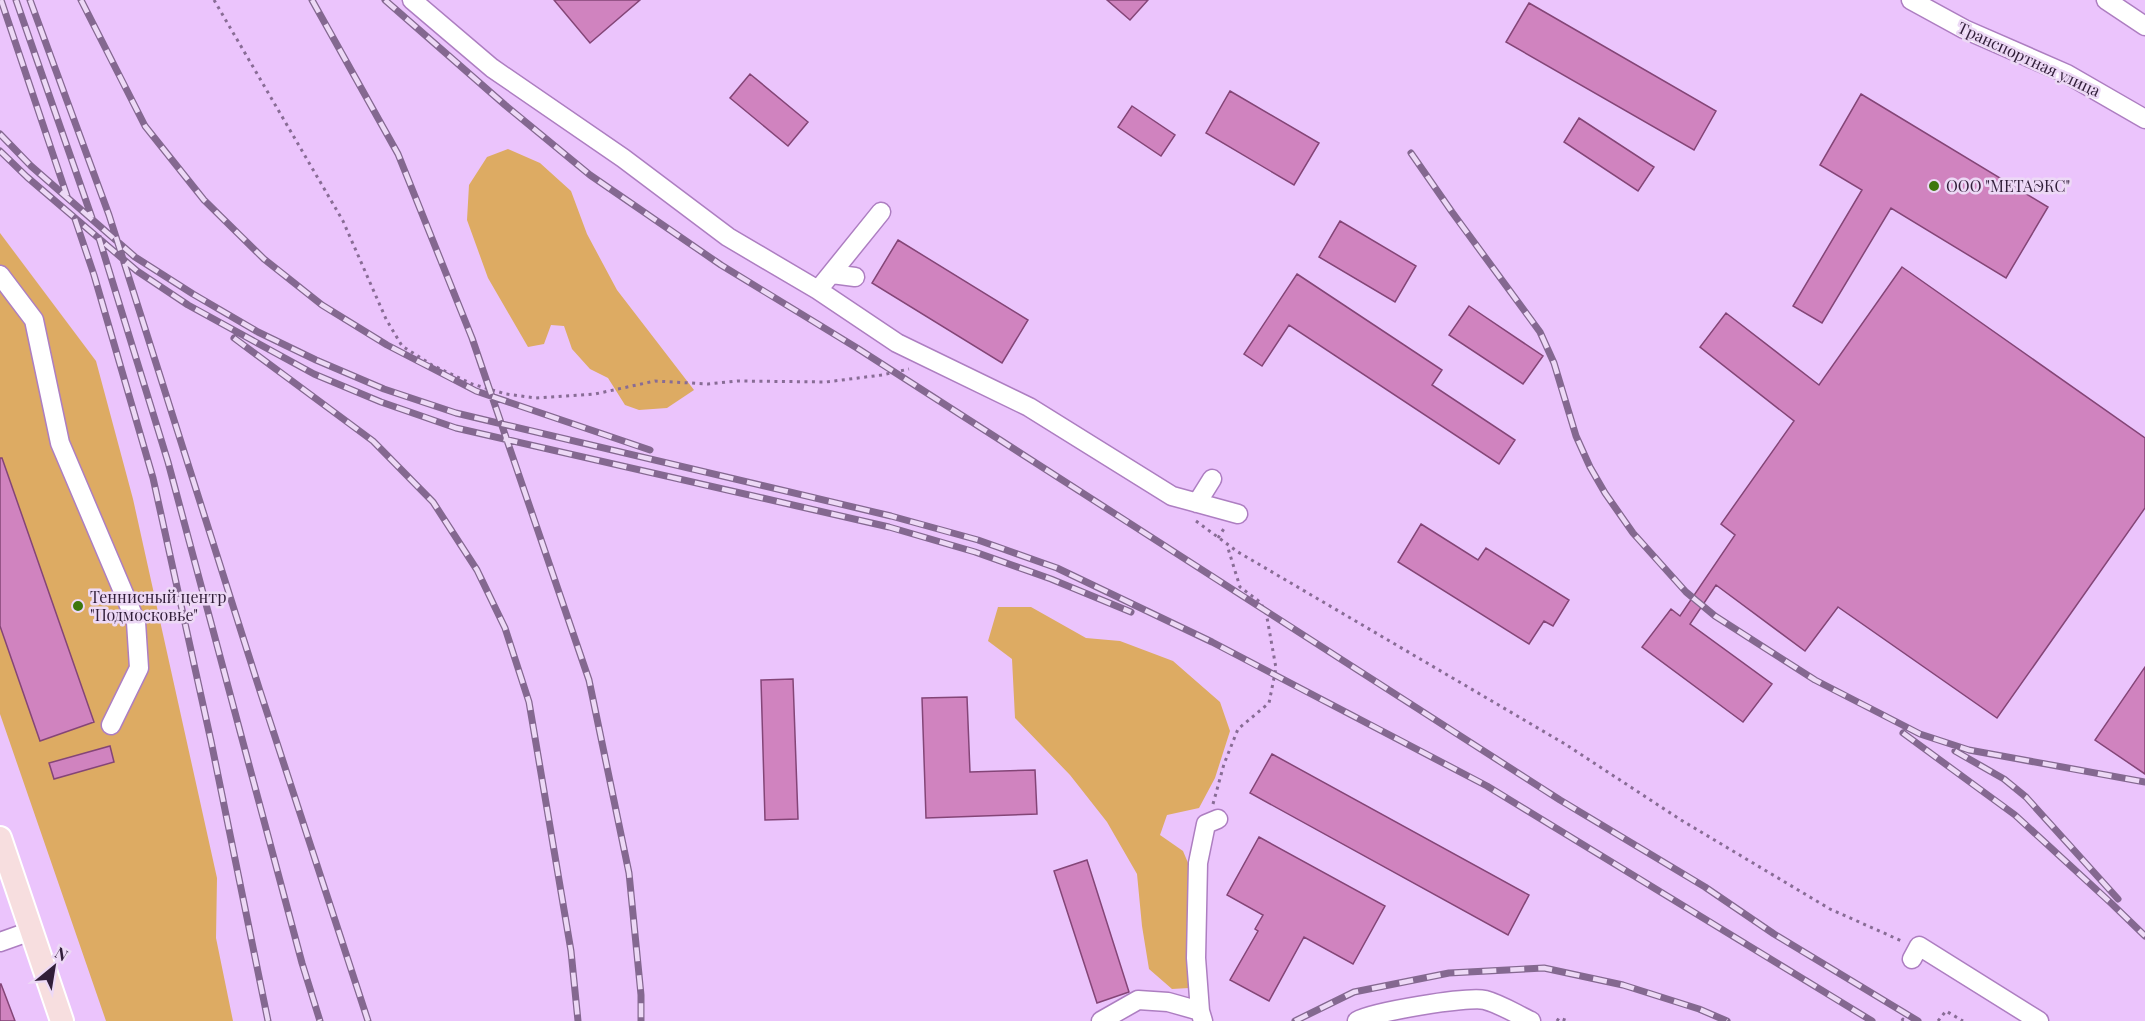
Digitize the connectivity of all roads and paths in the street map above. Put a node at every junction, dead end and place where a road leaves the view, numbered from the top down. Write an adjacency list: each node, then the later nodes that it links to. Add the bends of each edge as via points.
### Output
1 (214, 0): 12 (path, via 343,221 402,346 432,365 472,384 536,398 595,394 655,381 708,384 849,379 913,368)
2 (412, 0): 11 (street, via 492,68 623,158 728,237)
3 (1911, 0): 6 (street, Транспортная улица, via 1964,30 2067,74)
4 (2106, 0): 5 (street)
5 (2145, 26)
6 (2145, 119)
7 (881, 212): 8 (street)
8 (832, 274): 10 (street); 11 (street)
9 (0, 275): 17 (street, via 34,320 60,443 136,622 139,668)
10 (855, 277)
11 (818, 290): 12 (street, via 897,343)
12 (924, 356): 14 (street, via 1029,407)
13 (1212, 479): 14 (street)
14 (1196, 511): 15 (street); 16 (path)
15 (1238, 514)
16 (1226, 543): 18 (path, via 1240,587 1266,612 1276,668 1269,703 1238,729 1224,764); 22 (path, via 1564,744 1830,909)
17 (111, 725)
18 (1212, 821): 24 (street, via 1198,863 1196,958)
19 (1, 842): 20 (main road)
20 (31, 931): 21 (street); 25 (main road)
21 (0, 942)
22 (1916, 952): 33 (street)
23 (1400, 1015): 27 (street, via 1363,1017); 28 (street, via 1484,999)
24 (1202, 1016): 26 (street, via 1168,1002 1138,1000)
25 (62, 1021)
26 (1101, 1021)
27 (1357, 1021)
28 (1531, 1021)
29 (1557, 1021): 30 (path)
30 (1568, 1021)
31 (1938, 1021): 32 (path, via 1946,1011)
32 (1963, 1021)
33 (2039, 1021)

